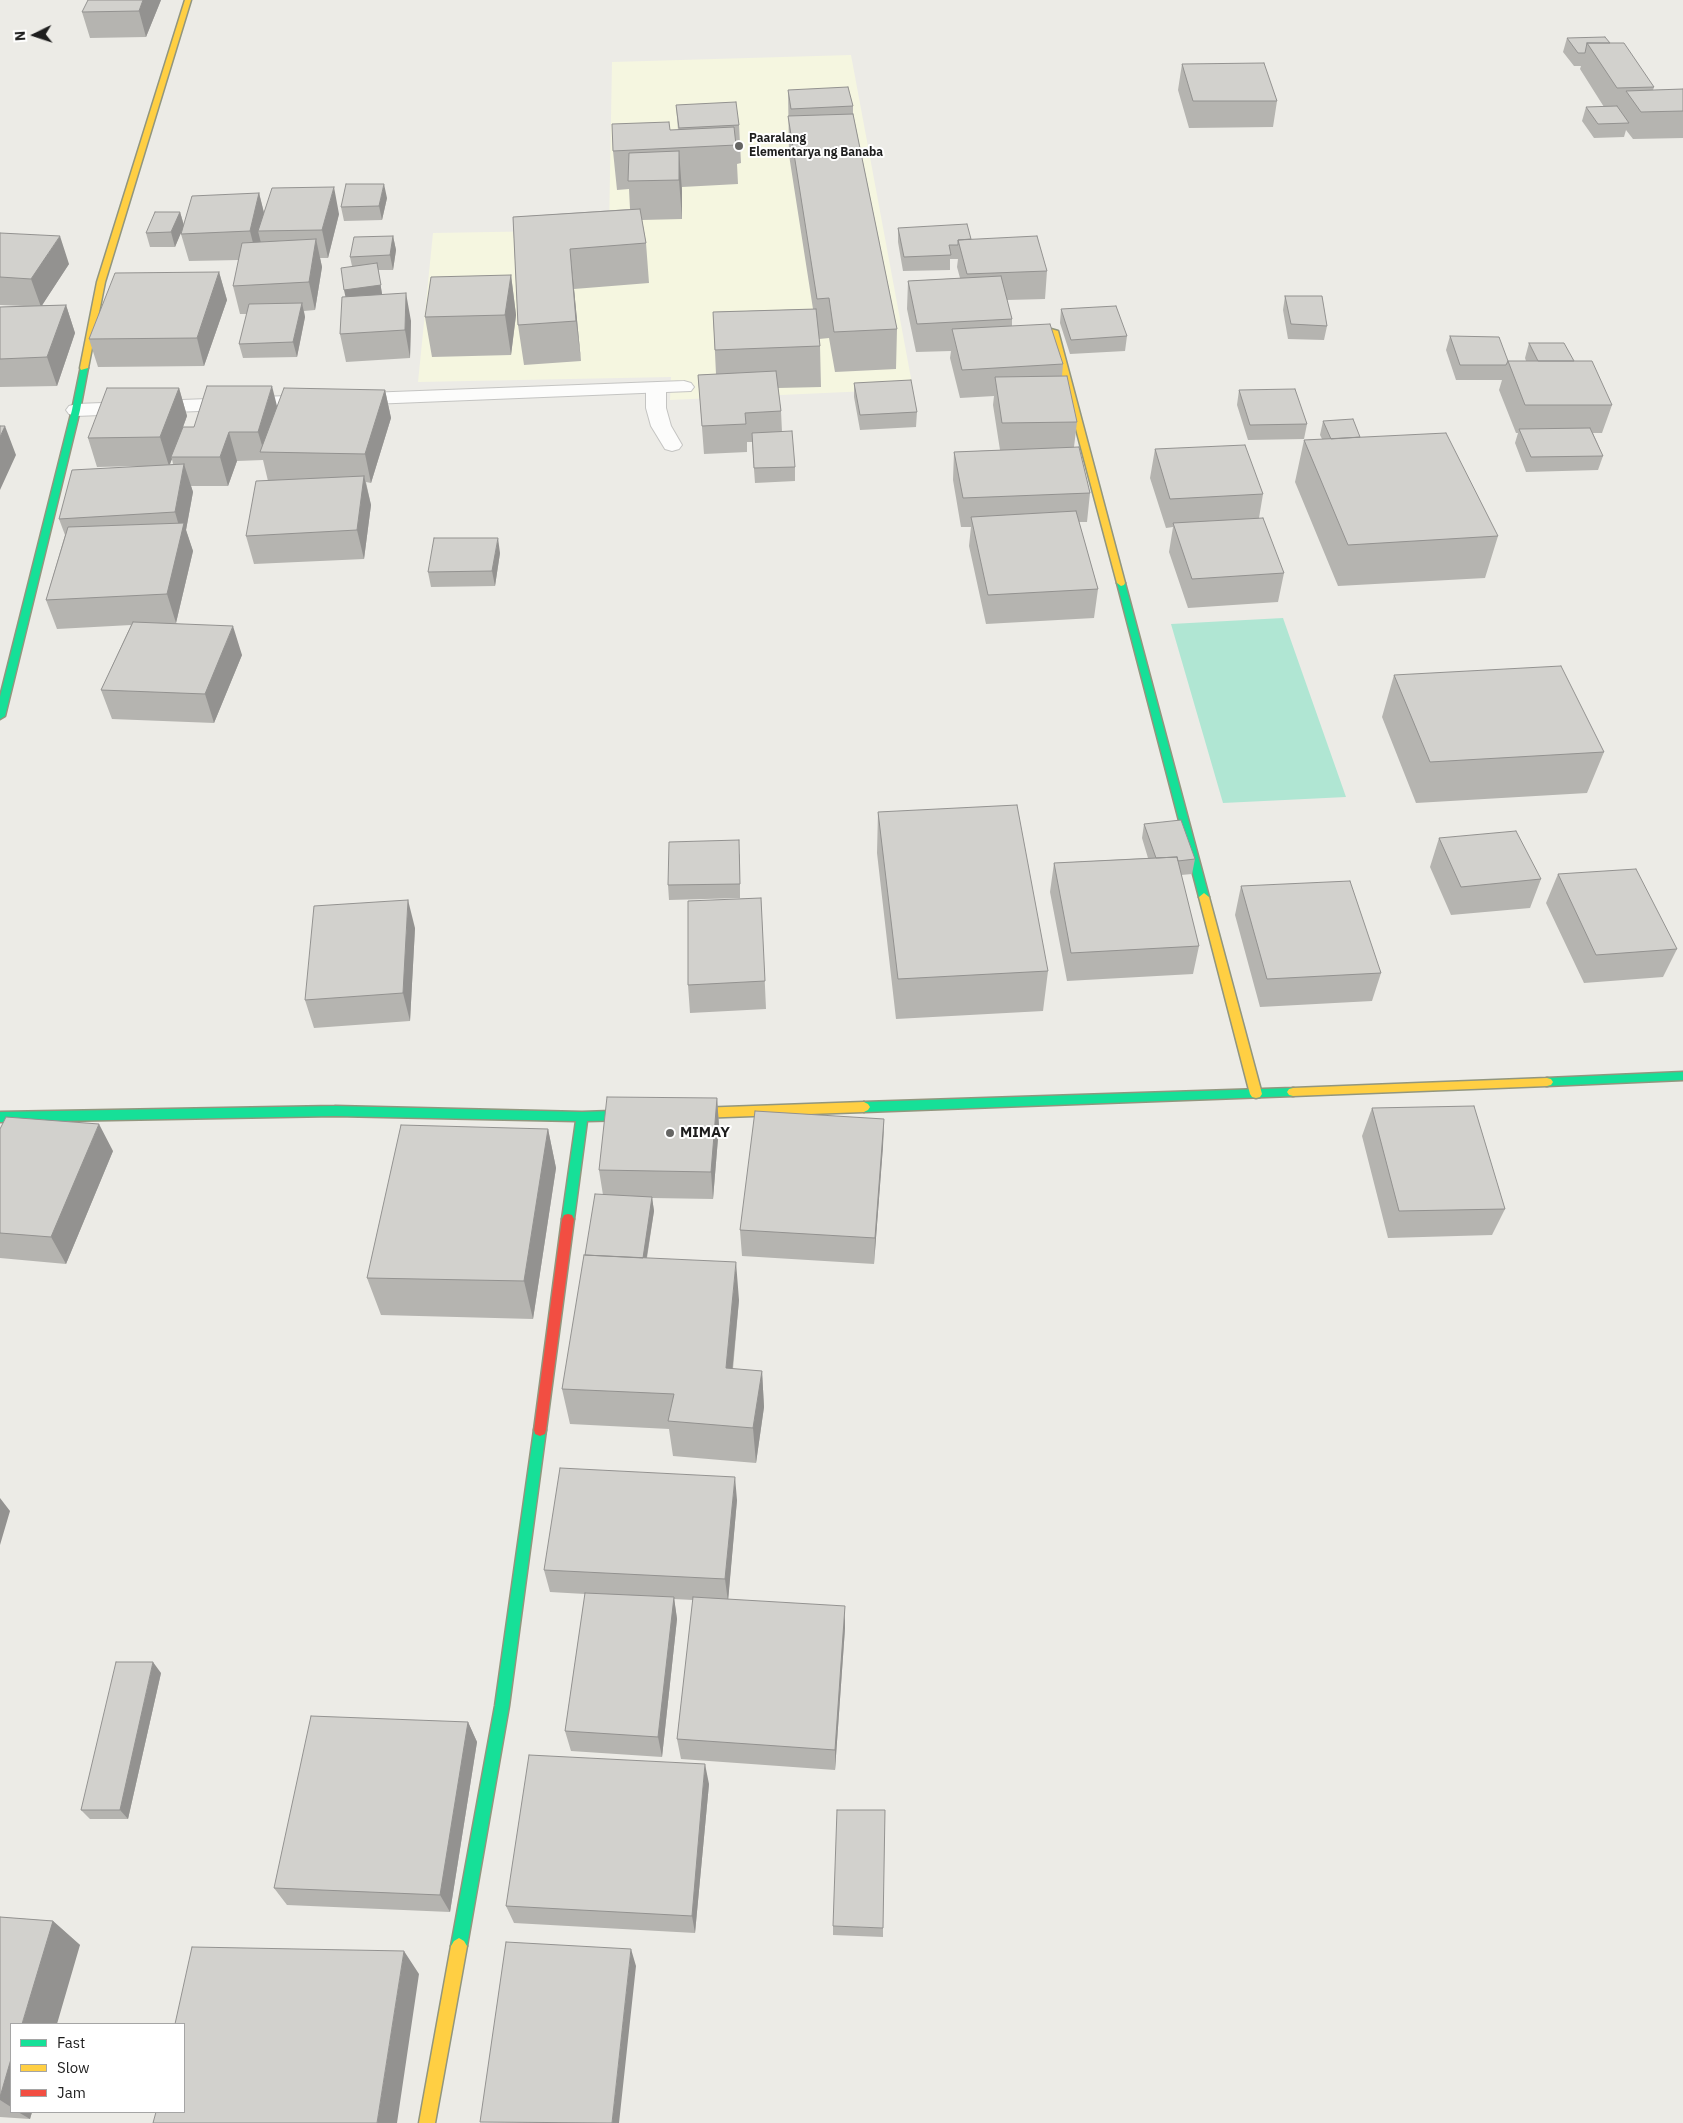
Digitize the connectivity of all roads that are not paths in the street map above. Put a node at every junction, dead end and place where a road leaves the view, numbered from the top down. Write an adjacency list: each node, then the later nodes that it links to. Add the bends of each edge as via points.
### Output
1 (188, 0): 5 (street, via 101,282)
2 (1054, 331): 9 (street)
3 (684, 387): 4 (street)
4 (656, 390): 5 (street); 6 (street, via 661,426)
5 (76, 410): 7 (street)
6 (672, 445)
7 (0, 716)
8 (1683, 1076): 9 (street)
9 (1256, 1094): 11 (street)
10 (0, 1117): 11 (street, via 335,1111)
11 (582, 1117): 12 (street, via 502,1706)
12 (427, 2123)

